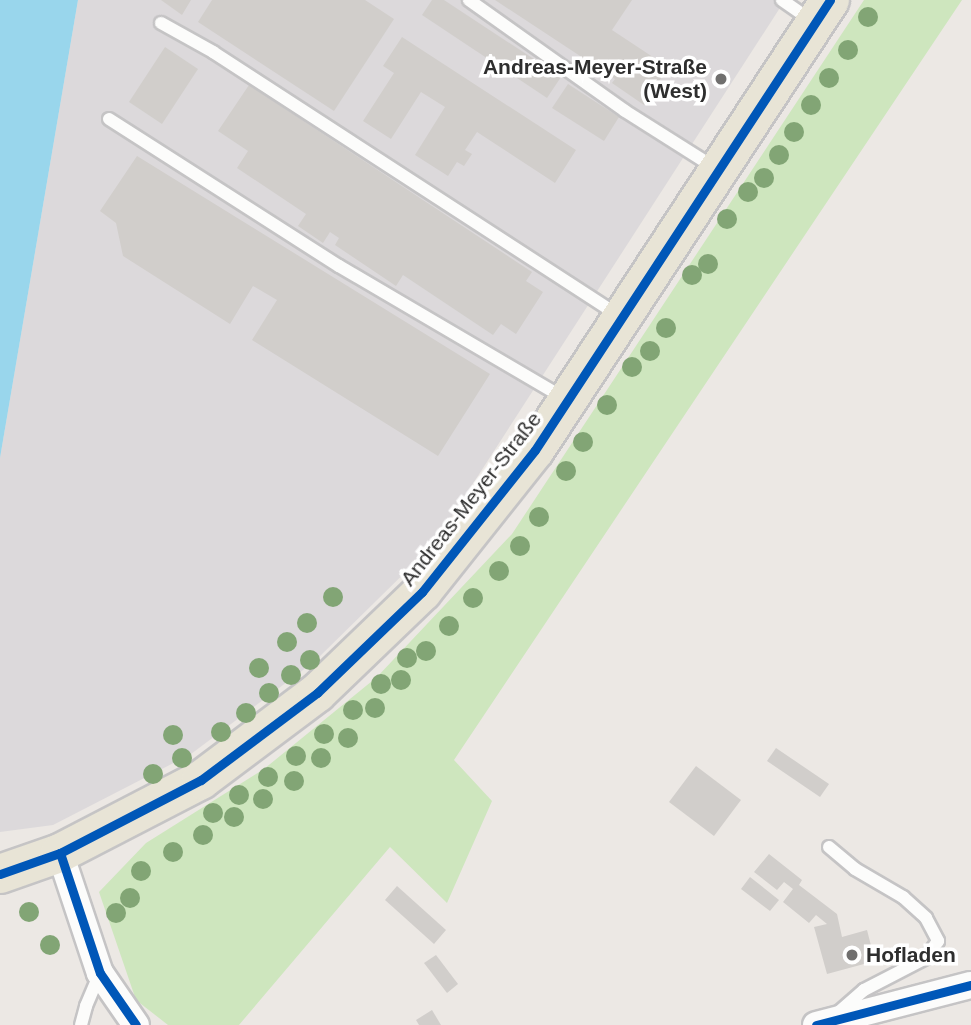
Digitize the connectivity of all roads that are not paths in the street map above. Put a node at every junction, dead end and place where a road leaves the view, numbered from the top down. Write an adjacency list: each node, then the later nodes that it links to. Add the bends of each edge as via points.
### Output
1 (469, 0): 6 (lane, via 625,111)
2 (782, 0): 3 (lane)
3 (822, 12): 6 (main road, Andreas-Meyer-Straße)
4 (161, 23): 7 (lane, via 213,52)
5 (109, 119): 8 (lane, via 340,266)
6 (718, 170): 7 (main road, Andreas-Meyer-Straße)
7 (622, 318): 8 (main road, Andreas-Meyer-Straße)
8 (569, 401): 10 (main road, Andreas-Meyer-Straße, via 422,592 317,693 201,780)
9 (829, 847): 14 (lane, via 855,869 903,897 926,918 938,941 926,958 864,990)
10 (60, 853): 11 (main road, Andreas-Meyer-Straße); 12 (street)
11 (2, 873)
12 (100, 973): 15 (lane); 16 (street)
13 (971, 985): 14 (street)
14 (822, 1024)
15 (81, 1025)
16 (136, 1025)

